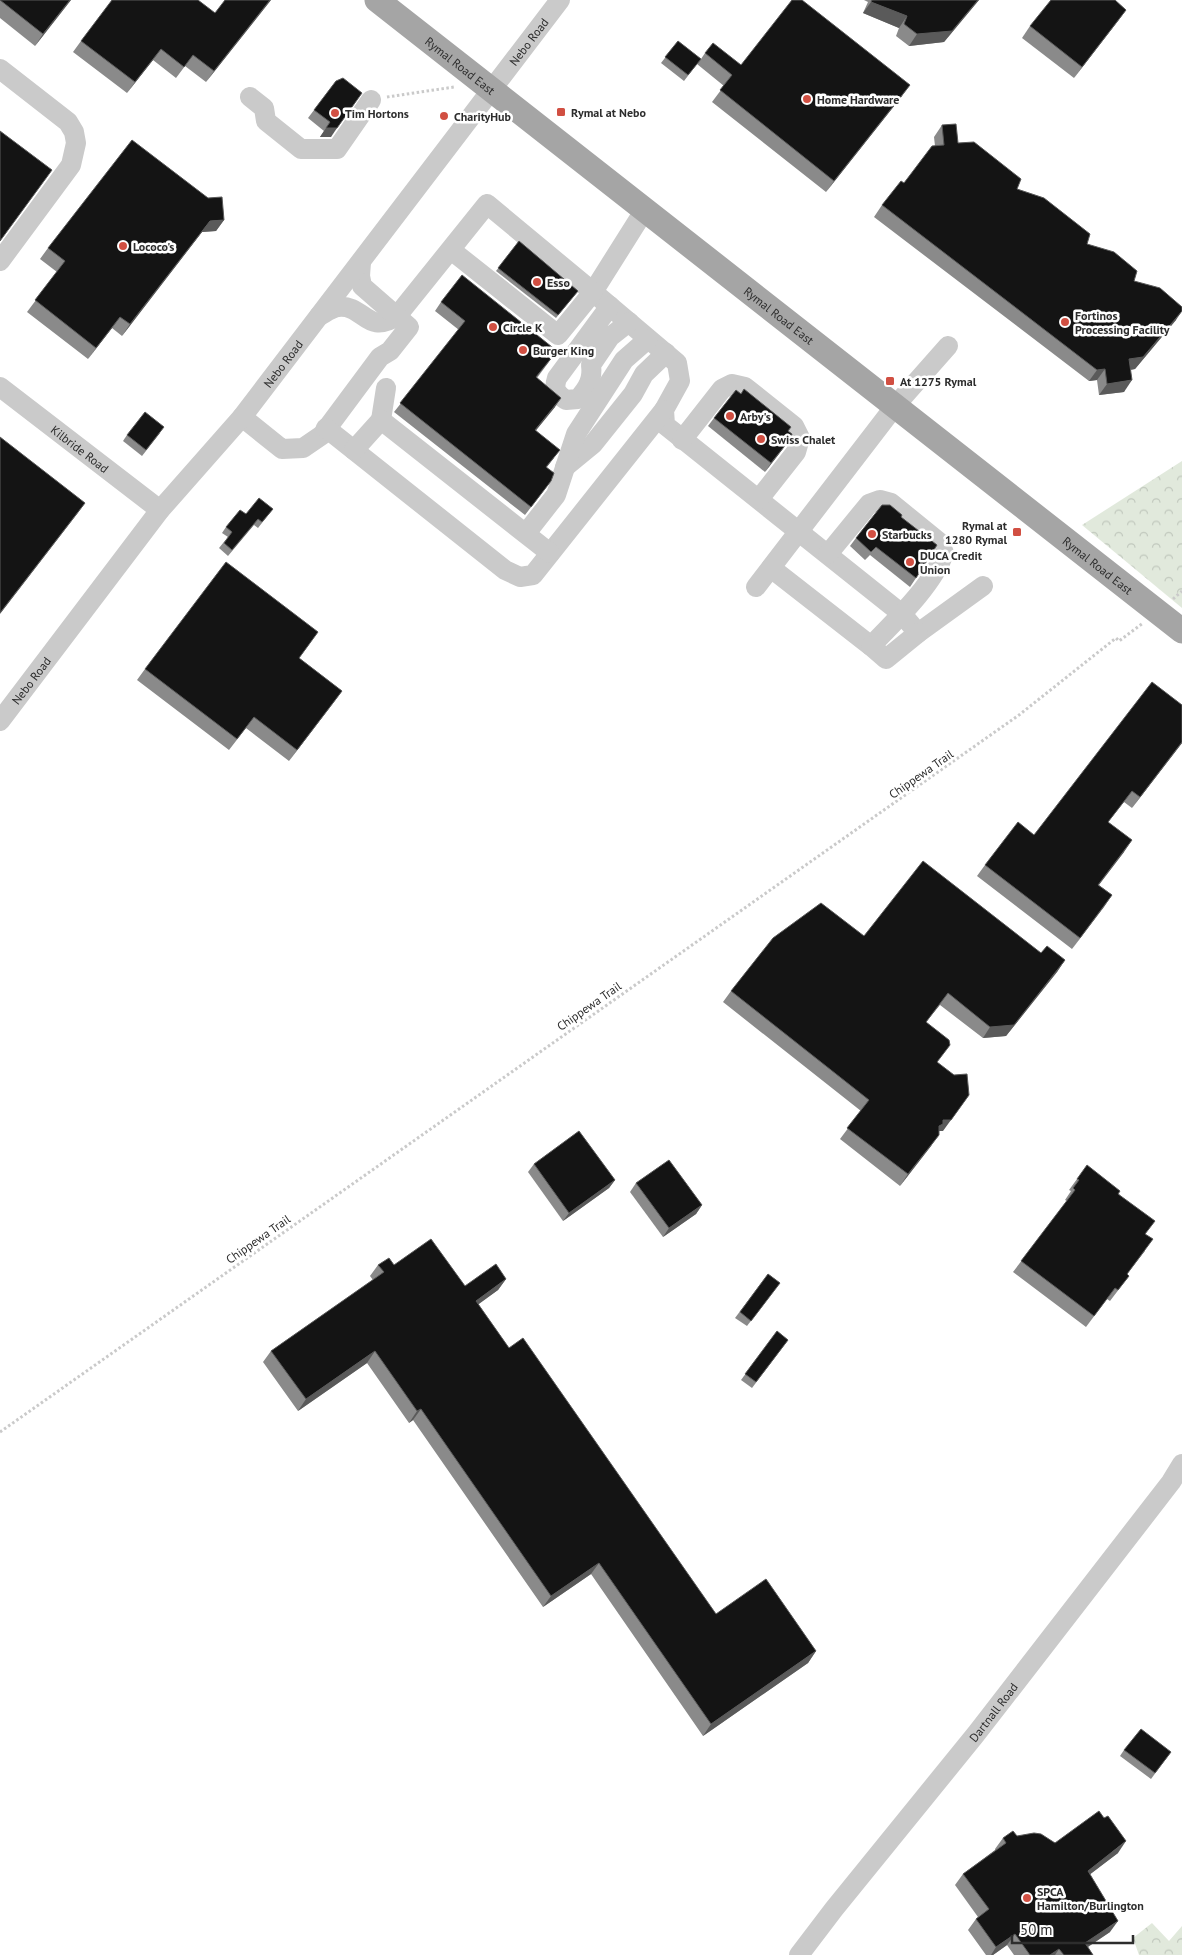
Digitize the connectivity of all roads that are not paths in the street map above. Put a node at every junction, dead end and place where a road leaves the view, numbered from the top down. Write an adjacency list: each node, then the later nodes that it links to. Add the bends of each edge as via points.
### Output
1 (377, 0): 4 (main road, Rymal Road East)
2 (560, 0): 4 (street, Nebo Road)
3 (0, 69): 9 (street, via 68,122 76,143 71,165)
4 (492, 90): 7 (main road, Rymal Road East); 10 (street, Nebo Road)
5 (371, 100): 6 (street, via 337,149 311,150 301,149 266,121)
6 (257, 102)
7 (644, 211): 11 (street); 23 (main road, Rymal Road East)
8 (452, 250): 11 (street, via 487,204 542,254); 14 (street); 16 (street, via 511,294)
9 (0, 261)
10 (361, 262): 13 (street, Nebo Road); 14 (street, via 362,286)
11 (593, 292): 12 (street); 16 (street)
12 (610, 306): 15 (street); 19 (street)
13 (319, 316): 14 (street, via 338,307 358,312 375,323 387,323); 25 (street, Nebo Road)
14 (397, 316): 27 (street, via 409,327 380,357)
15 (625, 326): 17 (street); 19 (street, via 610,337 591,365 588,389 578,399 566,400 557,394 554,386)
16 (558, 335): 19 (street)
17 (648, 339): 20 (street); 30 (street, via 624,360 576,434)
18 (948, 346): 23 (street)
19 (577, 350)
20 (666, 354): 24 (street, via 677,363 680,381); 30 (street, via 644,374 633,394 593,444)
21 (0, 387): 32 (street, Kilbride Road)
22 (386, 388): 26 (street)
23 (895, 406): 33 (street); 41 (main road, Rymal Road East)
24 (664, 410): 28 (street, via 665,425); 35 (street)
25 (242, 417): 27 (street, via 282,449 303,448 322,435); 32 (street, Nebo Road)
26 (381, 420): 29 (street); 34 (street)
27 (326, 428): 29 (street)
28 (682, 440): 31 (street); 31 (street, via 722,389 732,384 744,387 794,426 800,438 796,452)
29 (354, 450): 35 (street, via 505,570 520,577 533,575)
30 (565, 468): 34 (street, via 556,495)
31 (759, 499): 33 (street)
32 (160, 510): 44 (street, Nebo Road)
33 (799, 530): 36 (street); 37 (street)
34 (527, 532): 35 (street)
35 (550, 552)
36 (828, 554): 40 (street); 40 (street, via 869,504 880,500 891,503 939,542 944,553 940,565)
37 (771, 568): 39 (street); 43 (street)
38 (983, 586): 42 (street)
39 (756, 587)
40 (902, 614): 42 (street); 43 (street)
41 (1182, 631)
42 (918, 633): 43 (street, via 886,658)
43 (871, 646)
44 (1, 719)
45 (1182, 1464): 46 (street, Dartnall Road, via 976,1734)
46 (799, 1955)

